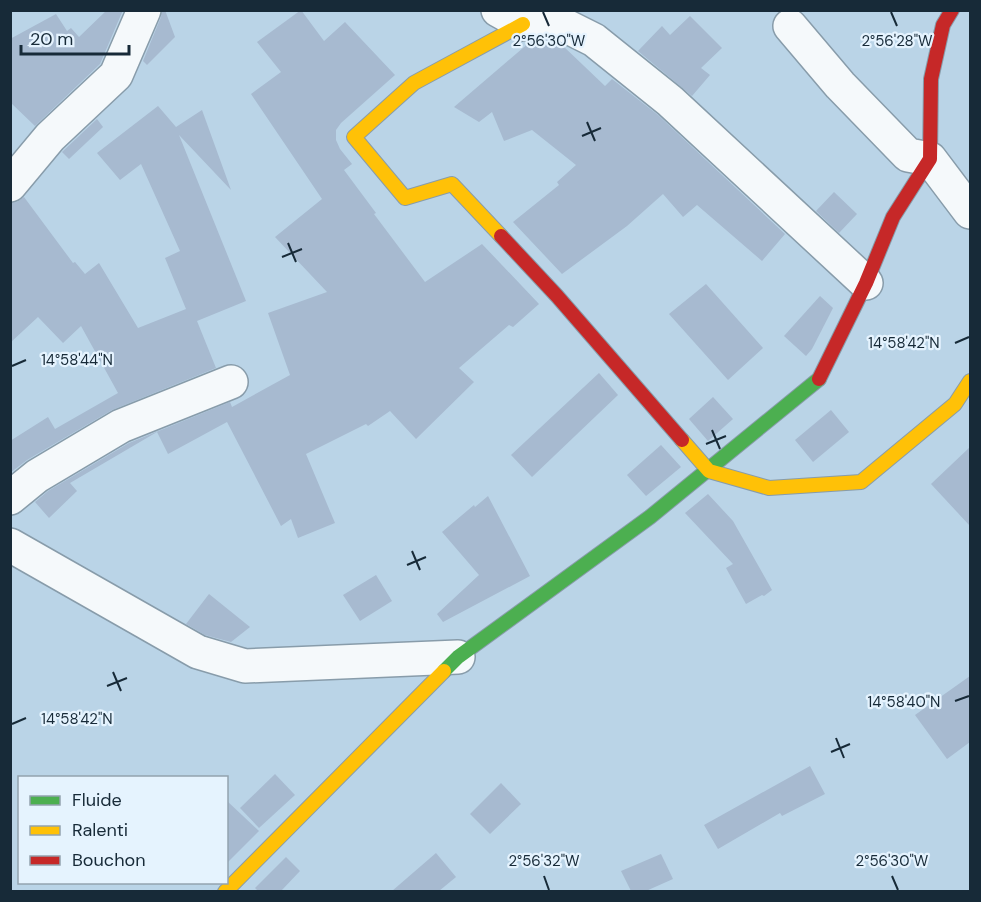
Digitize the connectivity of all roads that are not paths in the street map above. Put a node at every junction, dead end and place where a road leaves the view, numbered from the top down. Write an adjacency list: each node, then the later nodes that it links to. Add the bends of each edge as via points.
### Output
1 (144, 10): 6 (street, via 116,75 50,137)
2 (942, 15): 5 (street, via 931,79)
3 (511, 17): 8 (street, via 552,19 594,40 670,101); 11 (street, via 486,43 414,83 354,137 405,198 452,184 580,322)
4 (790, 26): 5 (street, via 908,155)
5 (930, 159): 7 (street); 8 (street, via 893,218)
6 (10, 185)
7 (970, 212)
8 (866, 283): 11 (street, via 818,380)
9 (970, 381): 11 (street, via 955,404 861,482 769,488)
10 (231, 382): 12 (street, via 121,426 37,476)
11 (709, 471): 14 (street)
12 (10, 498)
13 (10, 545): 14 (street, via 198,652 245,666)
14 (458, 657): 15 (street)
15 (225, 891)

